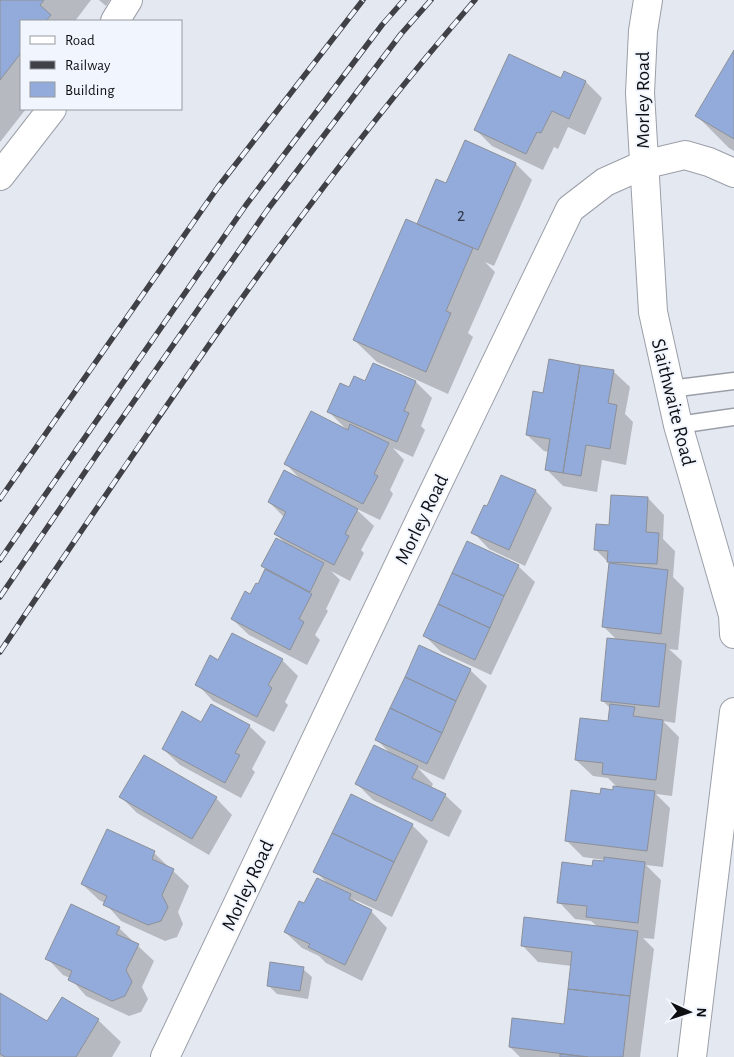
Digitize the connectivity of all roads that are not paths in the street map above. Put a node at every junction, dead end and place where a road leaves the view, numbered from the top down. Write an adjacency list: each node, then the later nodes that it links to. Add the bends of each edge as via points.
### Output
1 (128, 0): 3 (street)
2 (648, 0): 5 (street, Morley Road, via 640,93)
3 (116, 20)
4 (51, 110): 7 (street)
5 (643, 165): 6 (street, via 685,155); 9 (street, Slaithwaite Road, via 653,312); 14 (street, Morley Road, via 605,182 570,209)
6 (734, 173)
7 (0, 176)
8 (734, 381): 9 (lane)
9 (670, 389): 11 (street, Slaithwaite Road)
10 (734, 417): 11 (lane)
11 (678, 426): 12 (street, Slaithwaite Road, via 733,615)
12 (734, 634)
13 (734, 712): 15 (street)
14 (165, 1057)
15 (692, 1057)

